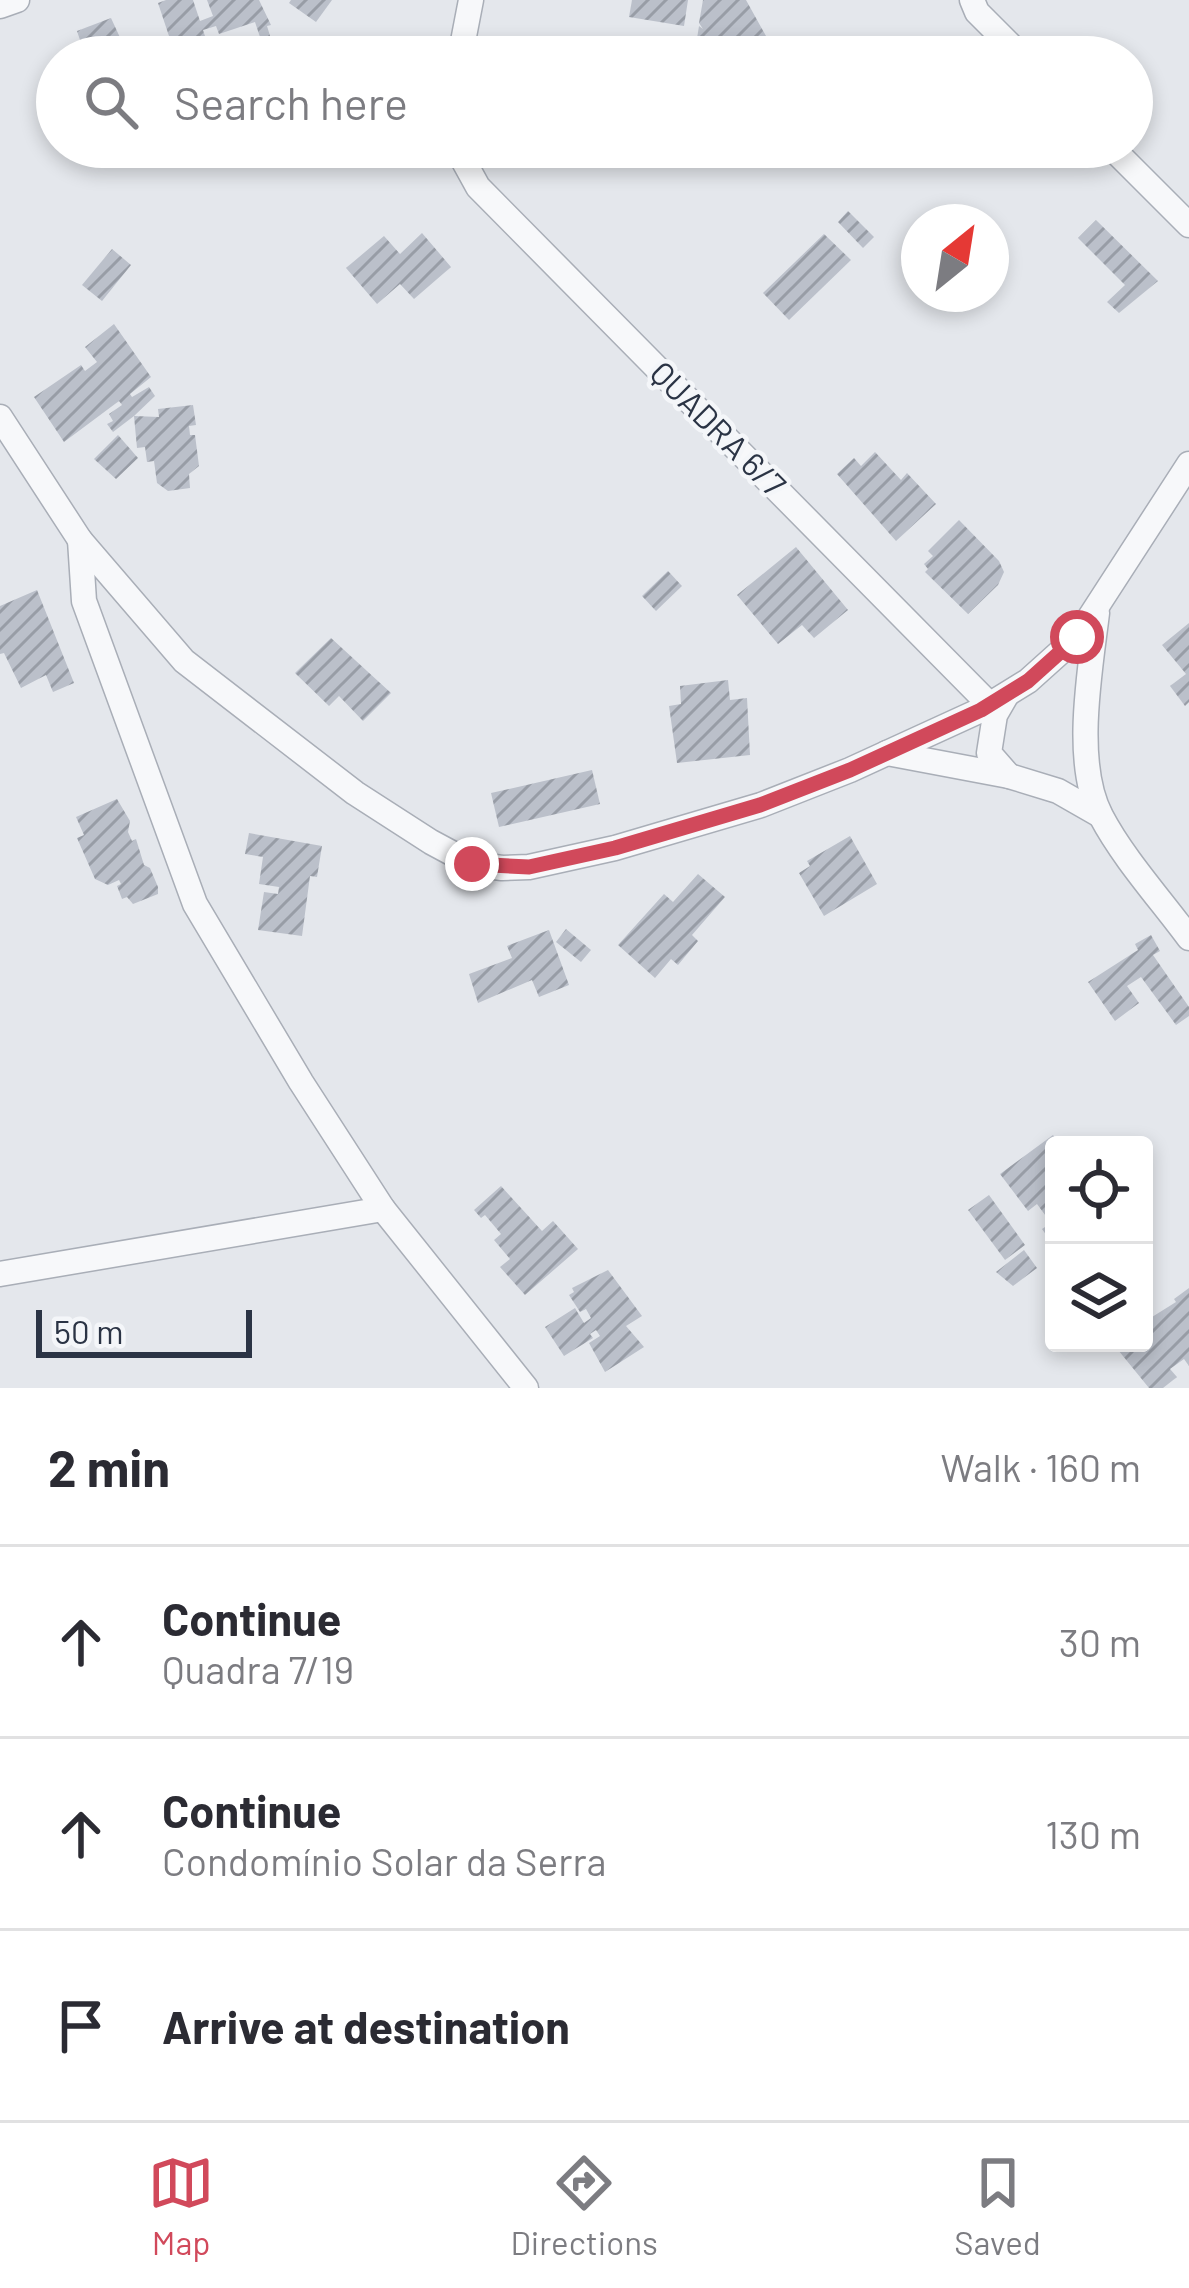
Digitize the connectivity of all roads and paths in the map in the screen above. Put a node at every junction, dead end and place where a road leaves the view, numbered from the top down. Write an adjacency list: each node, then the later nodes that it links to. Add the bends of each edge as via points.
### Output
1 (17, 0): 4 (street)
2 (471, 0): 5 (street)
3 (972, 0): 6 (street)
4 (0, 6)
5 (464, 36)
6 (1001, 36)
7 (468, 168): 14 (street, QUADRA 6/7, via 478,187)
8 (1133, 168): 9 (street)
9 (1189, 225)
10 (0, 417): 12 (street)
11 (1189, 464): 13 (street)
12 (80, 540): 16 (street, via 184,661 355,793 472,864 529,867 615,848 760,805); 20 (street, via 83,601 195,904)
13 (1098, 604): 14 (street, via 1077,637); 15 (street)
14 (1008, 693): 15 (street, via 1055,680); 16 (street); 17 (street, via 994,715 989,753)
15 (1087, 696): 18 (street, via 1089,779)
16 (887, 753): 17 (street)
17 (1009, 776): 18 (street, via 1058,790)
18 (1100, 815): 19 (street)
19 (1189, 938)
20 (383, 1209): 21 (street); 22 (street)
21 (0, 1274)
22 (526, 1388)

